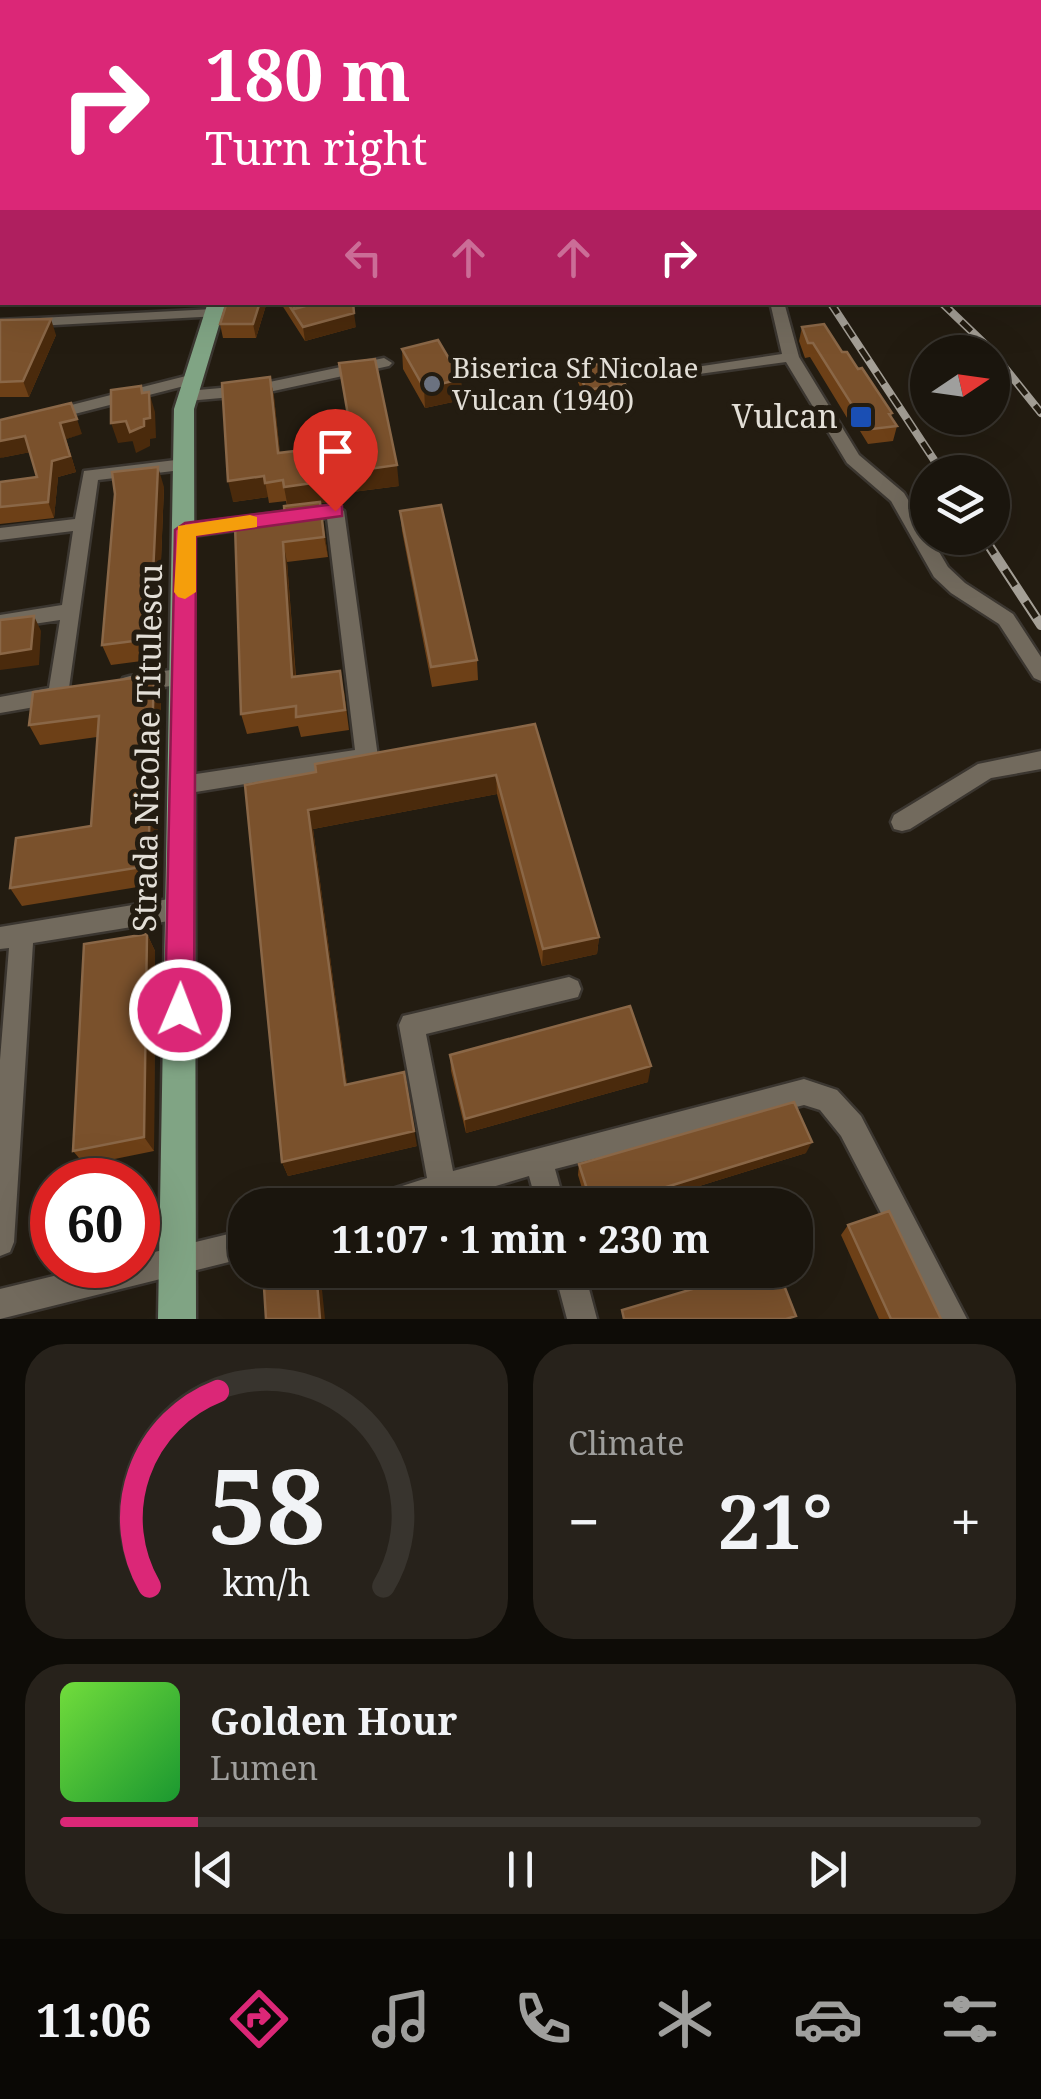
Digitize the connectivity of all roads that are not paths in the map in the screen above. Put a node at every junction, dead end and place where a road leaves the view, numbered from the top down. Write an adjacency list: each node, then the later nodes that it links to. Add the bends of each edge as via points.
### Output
1 (778, 305): 4 (street)
2 (216, 308): 3 (street); 7 (main road, Strada Nicolae Titulescu)
3 (0, 324)
4 (791, 358): 6 (street); 15 (street, via 854,459 898,497 941,572 1006,619)
5 (384, 362): 7 (street, via 255,390)
6 (676, 375)
7 (188, 388): 8 (street); 9 (main road, Strada Nicolae Titulescu)
8 (0, 428)
9 (184, 465): 10 (street, via 90,476); 11 (main road, Strada Nicolae Titulescu)
10 (83, 524): 12 (street); 13 (street)
11 (185, 530): 16 (main road, Strada Nicolae Titulescu); 20 (street, via 335,511 367,757)
12 (0, 534)
13 (71, 611): 14 (street); 18 (street, via 67,693)
14 (0, 622)
15 (1041, 673)
16 (184, 676): 17 (street); 20 (main road, Strada Nicolae Titulescu)
17 (112, 686)
18 (0, 704)
19 (1041, 760): 21 (street, via 986,770)
20 (183, 785): 22 (main road, Strada Nicolae Titulescu)
21 (902, 822)
22 (181, 908): 23 (street); 30 (main road, Strada Nicolae Titulescu)
23 (11, 936): 28 (street)
24 (569, 989): 26 (street, via 412,1025)
25 (538, 1160): 26 (street); 27 (street); 35 (street, via 804,1092 828,1099 852,1126)
26 (444, 1188)
27 (545, 1188)
28 (0, 1242)
29 (228, 1249): 30 (street)
30 (176, 1263): 32 (street); 33 (main road, Strada Nicolae Titulescu)
31 (574, 1288): 34 (street)
32 (0, 1304)
33 (177, 1319)
34 (582, 1319)
35 (952, 1319)

